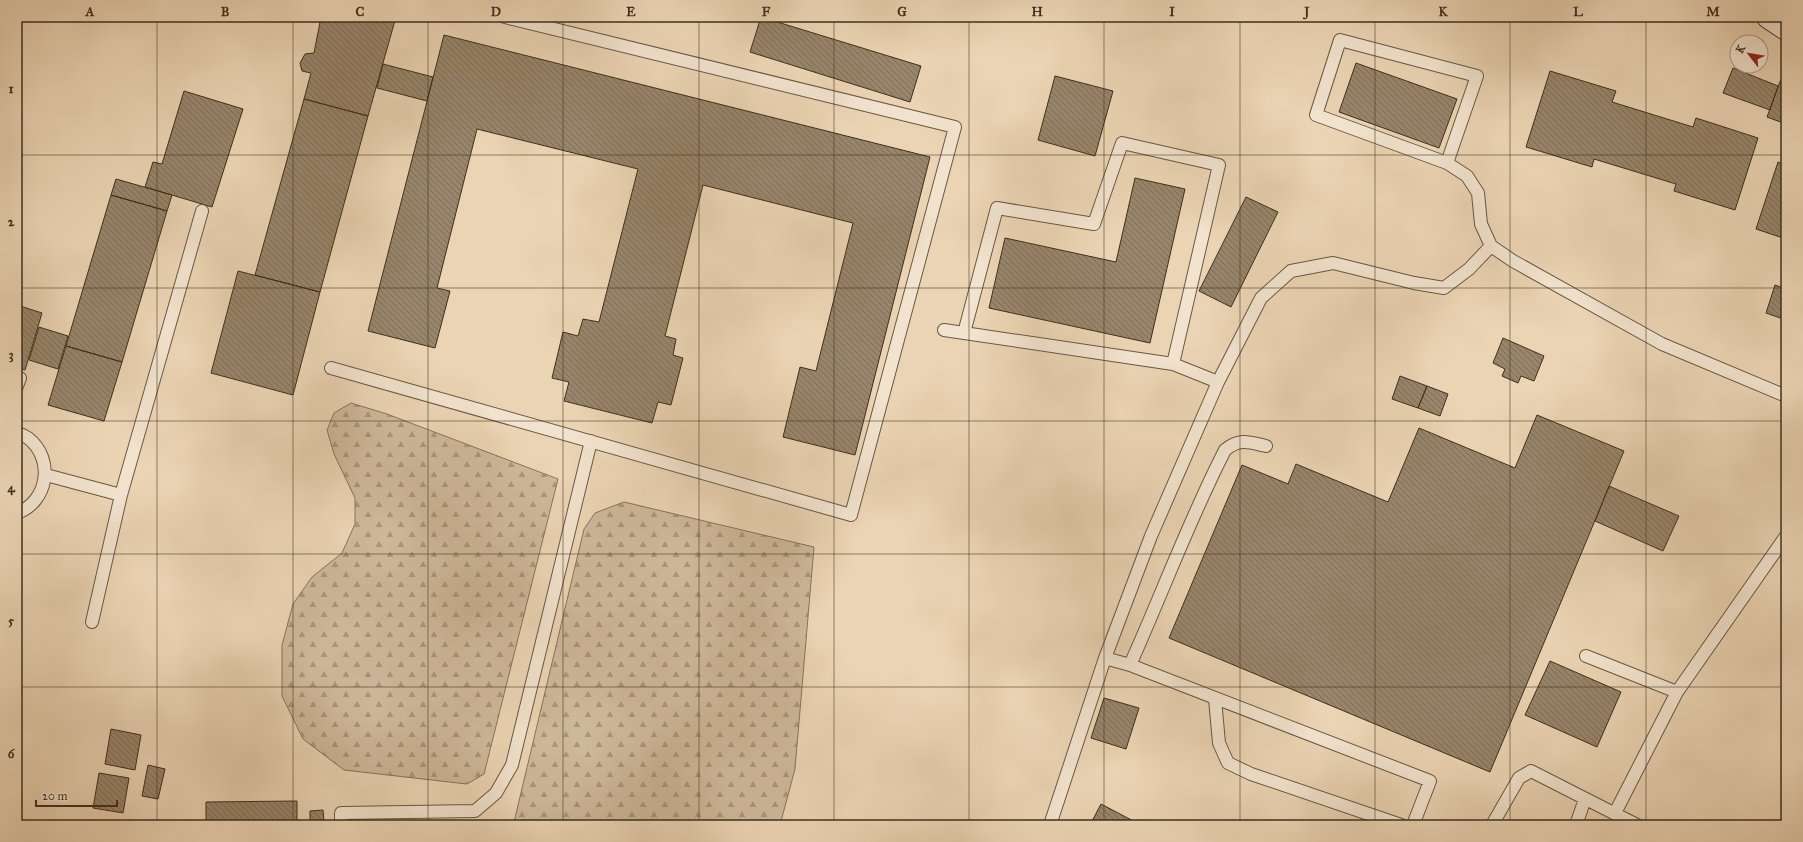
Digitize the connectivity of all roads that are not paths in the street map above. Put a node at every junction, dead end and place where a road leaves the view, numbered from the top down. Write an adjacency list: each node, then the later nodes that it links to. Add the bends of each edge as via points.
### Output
1 (504, 17): 14 (lane, via 955,127 851,515)
2 (1768, 17): 3 (main road)
3 (1786, 29)
4 (1447, 163): 4 (lane, via 1316,115 1340,40 1477,76); 6 (lane, via 1468,176 1478,193 1480,224)
5 (202, 212): 17 (lane)
6 (1491, 246): 11 (lane, via 1444,288 1333,263 1291,271 1261,298); 12 (lane, via 1513,261 1662,344)
7 (944, 330): 8 (lane)
8 (964, 333): 9 (lane); 9 (lane, via 997,208 1094,224 1122,143 1219,165)
9 (1173, 364): 11 (lane)
10 (332, 368): 14 (lane)
11 (1218, 382): 22 (lane, via 1151,536)
12 (1786, 396)
13 (17, 433): 16 (lane, via 28,438 38,448 44,461)
14 (591, 441): 29 (lane, via 512,765 496,793 475,811 341,813)
15 (1266, 446): 23 (lane, via 1246,441 1233,444 1225,450)
16 (46, 475): 17 (lane); 18 (lane, via 35,502)
17 (121, 495): 20 (lane)
18 (17, 513)
19 (1786, 536): 24 (lane)
20 (92, 622)
21 (1586, 656): 24 (lane)
22 (1105, 658): 23 (lane); 30 (lane)
23 (1130, 665): 25 (lane)
24 (1677, 692): 27 (lane)
25 (1214, 699): 28 (lane, via 1218,743 1228,763 1251,774); 32 (lane, via 1430,781)
26 (1585, 798): 27 (lane); 33 (lane, via 1531,771 1519,778); 34 (lane)
27 (1614, 813): 35 (lane)
28 (1383, 822): 31 (lane)
29 (341, 825)
30 (1050, 825)
31 (1401, 825)
32 (1413, 825)
33 (1492, 825)
34 (1576, 825)
35 (1637, 825)

